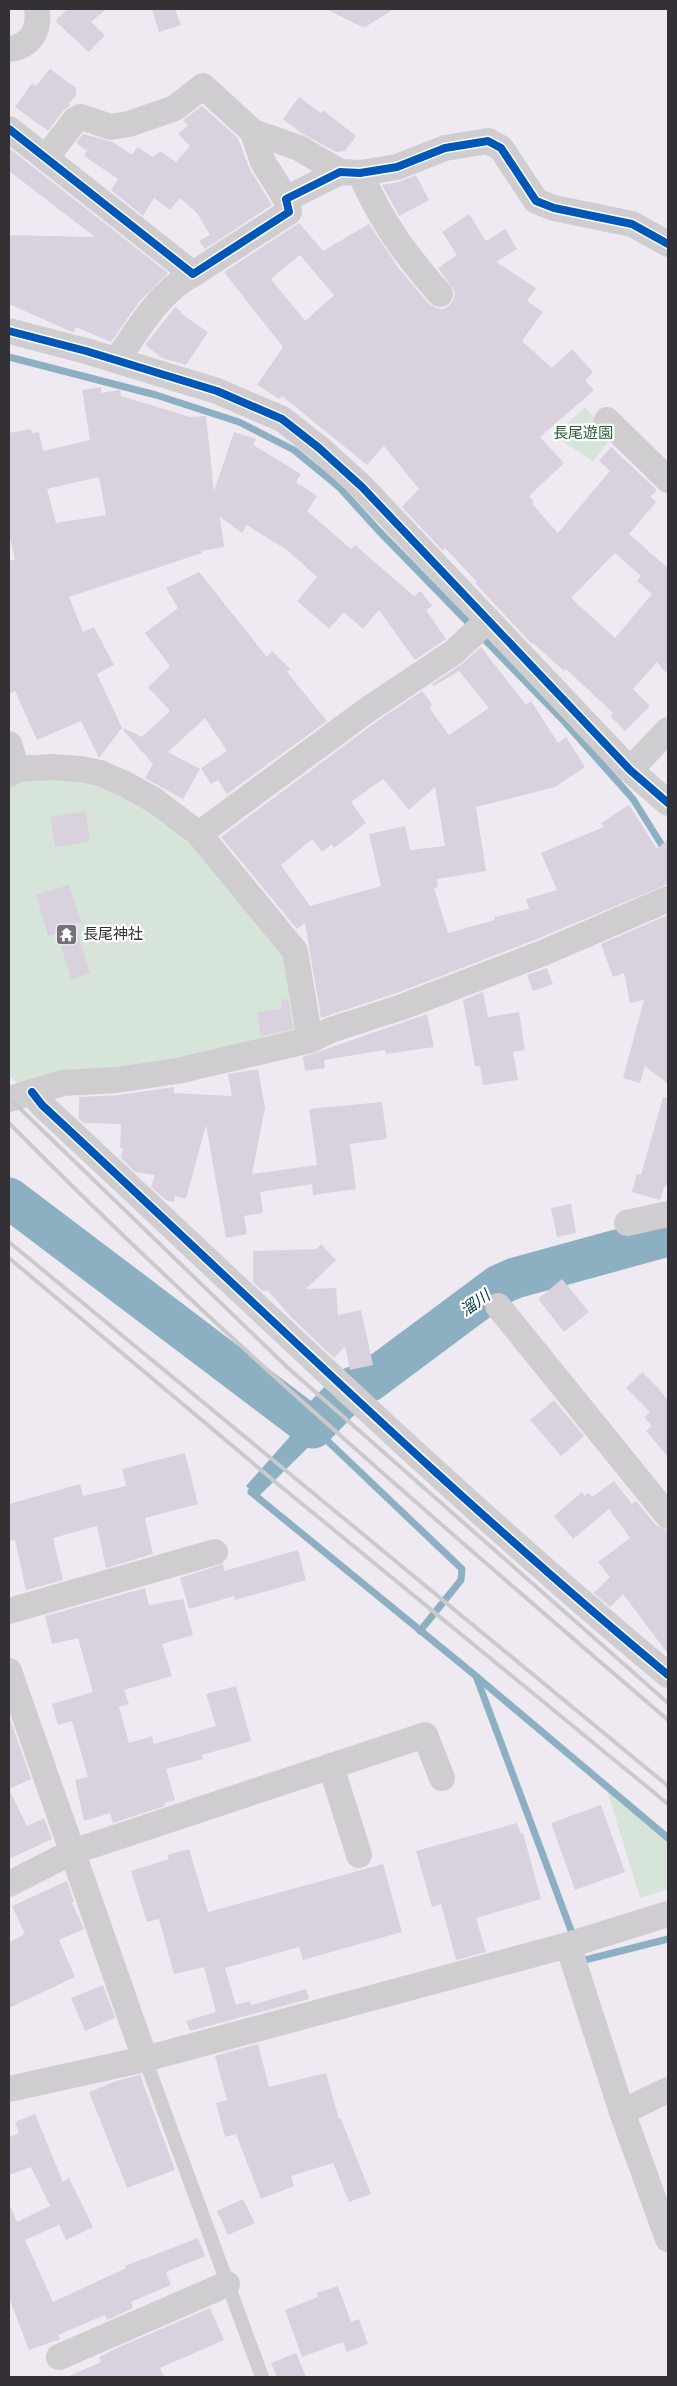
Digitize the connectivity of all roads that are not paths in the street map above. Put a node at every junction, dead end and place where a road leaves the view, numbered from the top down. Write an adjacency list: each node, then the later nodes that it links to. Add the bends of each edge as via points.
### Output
1 (37, 9): 2 (street, via 38,23 32,38)
2 (9, 49)
3 (9, 129): 5 (street)
4 (253, 132): 5 (street, via 203,86 175,108 128,124 111,126 82,117 75,120); 6 (street, via 299,148); 7 (street, via 263,162)
5 (46, 158): 9 (street)
6 (350, 172): 7 (street); 8 (street, via 397,167 445,148 488,141 501,148 536,201 554,208 632,224); 10 (street, via 397,243)
7 (286, 199): 9 (street, via 289,212)
8 (668, 244)
9 (193, 274): 12 (street, via 176,282)
10 (440, 294)
11 (9, 331): 12 (street)
12 (117, 360): 15 (street, via 217,391 282,419 362,487)
13 (607, 420): 14 (street)
14 (668, 480)
15 (487, 621): 18 (street); 21 (street, via 464,642)
16 (668, 730): 18 (street)
17 (9, 744): 19 (street)
18 (630, 770): 20 (street)
19 (13, 771): 21 (street, via 52,767 100,773 154,800)
20 (668, 803)
21 (199, 834): 23 (street, via 295,951)
22 (668, 899): 23 (street, via 543,953)
23 (310, 1040): 24 (street, via 177,1071 117,1080 63,1083)
24 (20, 1096): 32 (street, via 42,1104 360,1404)
25 (668, 1214): 26 (street)
26 (627, 1223)
27 (498, 1306): 28 (street)
28 (668, 1516)
29 (215, 1552): 30 (street)
30 (9, 1611)
31 (9, 1671): 35 (street)
32 (668, 1675)
33 (332, 1766): 34 (street, via 425,1735); 35 (street); 36 (street)
34 (442, 1778)
35 (72, 1852): 37 (street); 40 (street)
36 (358, 1855)
37 (9, 1884)
38 (668, 1914): 39 (street)
39 (568, 1945): 40 (street); 43 (street)
40 (145, 2060): 41 (street); 45 (lane)
41 (9, 2089)
42 (668, 2090): 43 (street)
43 (630, 2109): 44 (street)
44 (668, 2239)
45 (227, 2284): 46 (street); 47 (lane)
46 (59, 2357)
47 (262, 2377)

